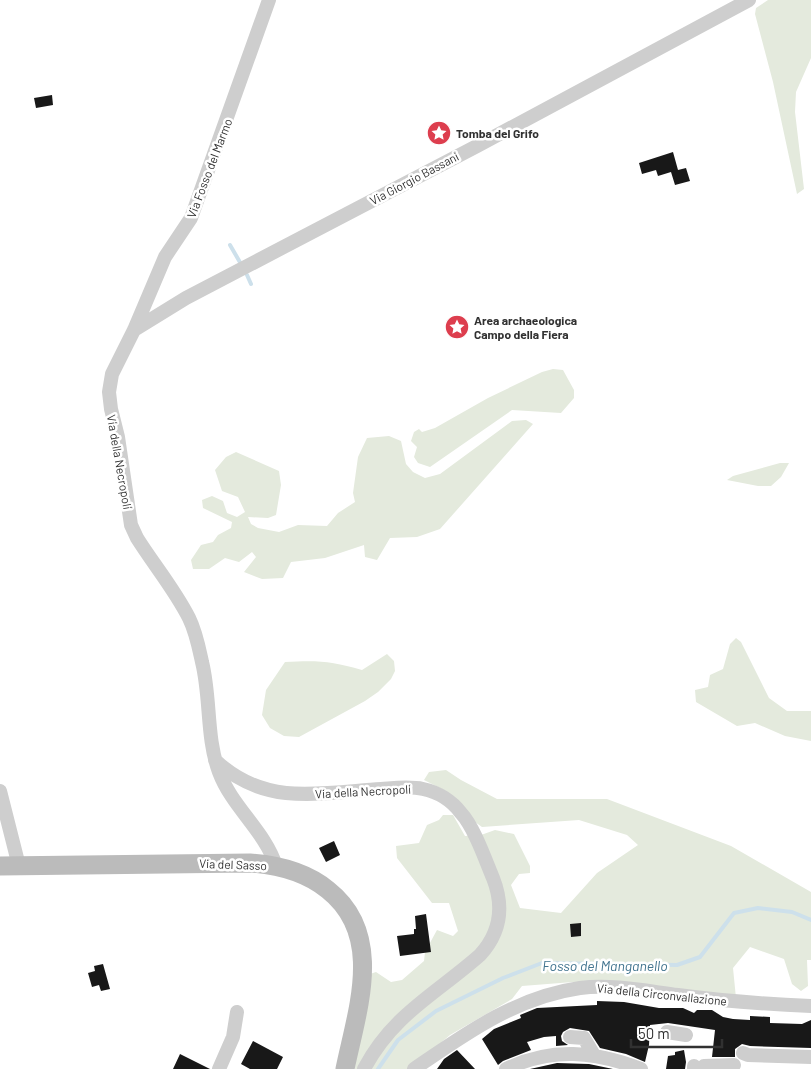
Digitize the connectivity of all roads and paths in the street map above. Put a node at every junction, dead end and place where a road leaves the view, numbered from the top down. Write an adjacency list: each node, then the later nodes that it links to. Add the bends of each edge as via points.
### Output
1 (269, 0): 3 (street, Via Fosso del Marmo, via 191,218 165,257)
2 (749, 0): 3 (street, Via Giorgio Bassani, via 186,298)
3 (134, 330): 4 (street, Via della Necropoli, via 112,374 109,392 131,525 136,538 190,620 203,665)
4 (215, 759): 7 (street, Via della Necropoli, via 228,790 266,844); 20 (street, Via della Necropoli, via 247,782 285,793 405,787 424,789 449,801 470,826 498,894 500,909 496,931 480,955 396,1024)
5 (0, 790): 6 (street)
6 (9, 866): 7 (street, Via del Sasso, via 243,862)
7 (276, 866): 19 (street, Via del Sasso, via 301,874 326,889 350,913 358,930 363,961 361,986)
8 (811, 1006): 21 (street, Via della Circonvallazione, via 581,988 530,1001 492,1018)
9 (237, 1012): 18 (street, via 233,1037)
10 (667, 1032): 11 (street)
11 (686, 1035)
12 (570, 1037): 13 (street, via 584,1038)
13 (594, 1055): 22 (street, via 553,1054); 23 (street)
14 (811, 1057): 16 (street)
15 (736, 1061): 16 (street, via 748,1055); 17 (street)
16 (789, 1063)
17 (698, 1067)
18 (219, 1069)
19 (345, 1069)
20 (364, 1069)
21 (414, 1069)
22 (506, 1069)
23 (641, 1069)

